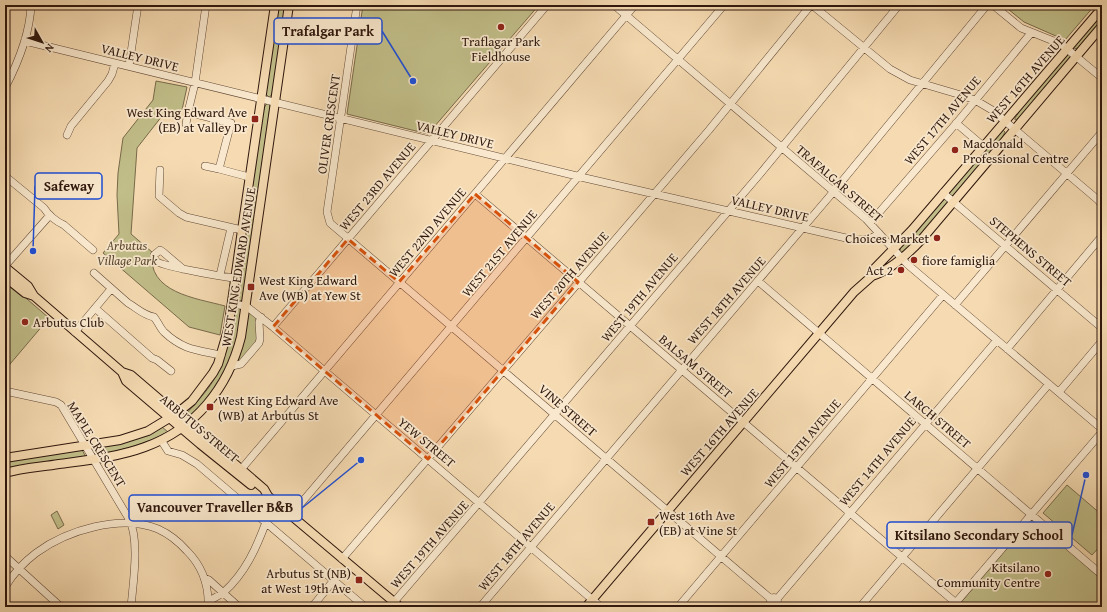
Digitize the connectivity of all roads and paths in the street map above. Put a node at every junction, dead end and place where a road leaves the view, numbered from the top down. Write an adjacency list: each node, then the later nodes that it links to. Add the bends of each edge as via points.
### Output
1 (31, 5): 19 (street)
2 (138, 5): 25 (street)
3 (206, 5): 27 (street)
4 (275, 5): 30 (main road, WEST KING EDWARD AVENUE)
5 (289, 5): 32 (main road, WEST KING EDWARD AVENUE)
6 (357, 5): 35 (street, OLIVER CRESCENT)
7 (547, 5): 42 (street, WEST 23RD AVENUE)
8 (614, 5): 16 (street, TRAFALGAR STREET)
9 (635, 5): 16 (street, WEST 22ND AVENUE)
10 (724, 5): 23 (street, WEST 21ST AVENUE)
11 (812, 5): 20 (street); 33 (street, WEST 20TH AVENUE)
12 (899, 5): 20 (street, WEST 19TH AVENUE)
13 (987, 5): 28 (street, WEST 18TH AVENUE)
14 (993, 5): 18 (street)
15 (1102, 8): 21 (main road, WEST 16TH AVENUE)
16 (626, 16): 23 (street, TRAFALGAR STREET); 45 (street, WEST 22ND AVENUE)
17 (1102, 26): 22 (main road, WEST 16TH AVENUE)
18 (1031, 33): 21 (street, via 1061,44); 31 (street, WEST 17TH AVENUE)
19 (25, 41): 24 (street, VALLEY DRIVE); 29 (street)
20 (864, 48): 28 (street, via 890,69); 44 (street, WEST 19TH AVENUE)
21 (1067, 49): 22 (street); 36 (main road, WEST 16TH AVENUE)
22 (1076, 56): 26 (street); 39 (main road, WEST 16TH AVENUE)
23 (678, 60): 33 (street, TRAFALGAR STREET); 51 (street, WEST 21ST AVENUE)
24 (115, 63): 25 (street, VALLEY DRIVE); 41 (street, via 108,81 71,126)
25 (129, 66): 27 (street, VALLEY DRIVE)
26 (1102, 78)
27 (195, 83): 30 (street, VALLEY DRIVE); 34 (street)
28 (922, 84): 31 (street); 53 (street, WEST 18TH AVENUE)
29 (5, 88)
30 (262, 99): 32 (street, VALLEY DRIVE); 52 (main road, WEST KING EDWARD AVENUE)
31 (975, 100): 36 (street); 37 (street, WEST 17TH AVENUE)
32 (275, 102): 35 (street, VALLEY DRIVE); 89 (main road, WEST KING EDWARD AVENUE)
33 (730, 104): 44 (street, TRAFALGAR STREET); 56 (street, WEST 20TH AVENUE)
34 (188, 112): 38 (street); 47 (street, via 231,123)
35 (341, 118): 42 (street, VALLEY DRIVE); 68 (street, OLIVER CRESCENT, via 328,212 330,223)
36 (1004, 120): 39 (street); 43 (main road, WEST 16TH AVENUE)
37 (956, 123): 43 (street); 61 (street, WEST 17TH AVENUE)
38 (186, 124)
39 (1015, 129): 49 (street); 57 (main road, WEST 16TH AVENUE)
40 (1102, 132): 49 (street)
41 (67, 135)
42 (432, 140): 45 (street, VALLEY DRIVE); 68 (street, WEST 23RD AVENUE)
43 (983, 146): 54 (main road, WEST 16TH AVENUE)
44 (782, 148): 53 (street, TRAFALGAR STREET); 59 (street, WEST 19TH AVENUE)
45 (505, 158): 51 (street, VALLEY DRIVE); 55 (street, WEST 22ND AVENUE)
46 (204, 166): 47 (street)
47 (219, 169): 52 (street)
48 (160, 170): 62 (street, via 159,196 179,213 186,218)
49 (1067, 174): 58 (street); 69 (street)
50 (5, 176): 60 (street)
51 (579, 176): 56 (street, VALLEY DRIVE); 67 (street, WEST 21ST AVENUE)
52 (249, 177): 64 (main road, WEST KING EDWARD AVENUE)
53 (834, 192): 61 (street, TRAFALGAR STREET); 63 (street, WEST 18TH AVENUE)
54 (943, 193): 57 (street, STEPHENS STREET); 71 (main road, WEST 16TH AVENUE)
55 (475, 194): 67 (street, BALSAM STREET); 81 (street, WEST 22ND AVENUE)
56 (654, 194): 59 (street, VALLEY DRIVE); 82 (street, WEST 20TH AVENUE)
57 (954, 202): 69 (street, STEPHENS STREET); 72 (main road, WEST 16TH AVENUE, via 922,239)
58 (1101, 202)
59 (728, 211): 63 (street, VALLEY DRIVE); 93 (street, WEST 19TH AVENUE)
60 (50, 215): 70 (street); 73 (street)
61 (870, 223): 65 (street, TRAFALGAR STREET)
62 (231, 228): 64 (street); 76 (street)
63 (803, 228): 65 (street, VALLEY DRIVE, via 857,240 873,238); 80 (street, WEST 18TH AVENUE)
64 (242, 230): 79 (main road, WEST KING EDWARD AVENUE)
65 (879, 233): 71 (street, TRAFALGAR STREET)
66 (1102, 236): 84 (street)
67 (527, 238): 82 (street, BALSAM STREET); 92 (street, WEST 21ST AVENUE)
68 (348, 239): 81 (street, VINE STREET); 94 (street, WEST 23RD AVENUE)
69 (1006, 246): 84 (street, STEPHENS STREET); 88 (street)
70 (93, 250)
71 (894, 250): 72 (street, TRAFALGAR STREET); 77 (main road, WEST 16TH AVENUE, via 875,268)
72 (901, 258): 77 (main road, WEST 16TH AVENUE); 85 (street, TRAFALGAR STREET)
73 (5, 267): 86 (main road, ARBUTUS STREET, via 28,286)
74 (183, 269): 76 (street)
75 (94, 273): 83 (street)
76 (220, 275): 79 (street)
77 (872, 276): 97 (main road, WEST 16TH AVENUE, via 854,292)
78 (5, 277): 86 (main road, ARBUTUS STREET)
79 (235, 278): 87 (main road, WEST KING EDWARD AVENUE)
80 (758, 281): 97 (street, LARCH STREET); 104 (street, WEST 18TH AVENUE)
81 (400, 282): 92 (street, VINE STREET); 106 (street, WEST 22ND AVENUE)
82 (578, 282): 93 (street, BALSAM STREET); 103 (street, WEST 20TH AVENUE)
83 (111, 289): 90 (street); 101 (street, via 146,316 154,317 163,332 179,344)
84 (1057, 290): 95 (street, STEPHENS STREET); 100 (street)
85 (943, 295): 88 (street, TRAFALGAR STREET); 107 (street, WEST 15TH AVENUE)
86 (34, 296): 96 (main road, ARBUTUS STREET)
87 (232, 304): 89 (street, YEW STREET); 101 (main road, WEST KING EDWARD AVENUE)
88 (955, 305): 98 (street, TRAFALGAR STREET)
89 (246, 306): 91 (street, YEW STREET); 102 (main road, WEST KING EDWARD AVENUE, via 241,337)
90 (95, 308): 96 (street); 105 (street, via 152,358)
91 (261, 317): 94 (street, YEW STREET); 102 (street, via 259,344 245,361)
92 (452, 326): 103 (street, VINE STREET); 112 (street, WEST 21ST AVENUE)
93 (630, 326): 104 (street, BALSAM STREET); 111 (street, WEST 19TH AVENUE)
94 (273, 327): 106 (street, YEW STREET)
95 (1102, 328)
96 (75, 332): 113 (main road, ARBUTUS STREET, via 122,372 131,375)
97 (819, 334): 107 (street, LARCH STREET); 114 (main road, WEST 16TH AVENUE)
98 (996, 340): 100 (street, TRAFALGAR STREET); 115 (street, WEST 14TH AVENUE)
99 (1102, 341): 110 (street)
100 (1007, 348): 108 (street, TRAFALGAR STREET)
101 (221, 355): 113 (main road, WEST KING EDWARD AVENUE, via 203,388 192,401)
102 (232, 366): 116 (main road, WEST KING EDWARD AVENUE, via 222,386 210,401 197,416)
103 (503, 370): 111 (street, VINE STREET); 123 (street, WEST 20TH AVENUE)
104 (682, 370): 114 (street, BALSAM STREET); 121 (street, WEST 18TH AVENUE)
105 (171, 371)
106 (324, 371): 112 (street, YEW STREET); 126 (street, WEST 22ND AVENUE)
107 (872, 379): 115 (street, LARCH STREET); 124 (street, WEST 15TH AVENUE)
108 (1049, 384): 110 (street, TRAFALGAR STREET); 125 (street)
109 (5, 391): 119 (street, MAPLE CRESCENT, via 60,404)
110 (1059, 392): 117 (street, TRAFALGAR STREET)
111 (555, 414): 121 (street, VINE STREET); 128 (street, WEST 19TH AVENUE)
112 (376, 415): 123 (street, YEW STREET); 131 (street, WEST 21ST AVENUE)
113 (172, 416): 116 (main road, ARBUTUS STREET); 119 (main road, WEST KING EDWARD AVENUE, via 148,431 131,437)
114 (743, 422): 124 (street, BALSAM STREET); 129 (main road, WEST 16TH AVENUE)
115 (925, 424): 125 (street, LARCH STREET); 130 (street, WEST 14TH AVENUE)
116 (183, 426): 118 (main road, WEST KING EDWARD AVENUE); 126 (main road, ARBUTUS STREET)
117 (1102, 430): 132 (street)
118 (161, 440): 122 (main road, WEST KING EDWARD AVENUE, via 131,451); 133 (street, via 168,451 182,455 197,464)
119 (85, 445): 120 (main road, WEST KING EDWARD AVENUE); 122 (street, MAPLE CRESCENT)
120 (5, 458)
121 (606, 458): 129 (street, VINE STREET); 135 (street, WEST 18TH AVENUE)
122 (94, 459): 127 (main road, WEST KING EDWARD AVENUE); 134 (street, MAPLE CRESCENT)
123 (428, 459): 128 (street, YEW STREET); 139 (street, WEST 20TH AVENUE)
124 (797, 468): 130 (street, BALSAM STREET); 137 (street, WEST 15TH AVENUE)
125 (978, 469): 132 (street, LARCH STREET); 138 (street)
126 (239, 472): 131 (main road, ARBUTUS STREET, via 264,489 268,496)
127 (5, 473)
128 (479, 503): 135 (street, YEW STREET); 149 (street, WEST 19TH AVENUE)
129 (668, 511): 137 (street, VINE STREET); 146 (main road, WEST 16TH AVENUE)
130 (849, 512): 138 (street, BALSAM STREET); 147 (street, WEST 14TH AVENUE)
131 (291, 515): 139 (main road, ARBUTUS STREET)
132 (1031, 515): 141 (street, LARCH STREET); 150 (street)
133 (266, 522): 143 (street); 145 (street, via 246,566)
134 (132, 524): 140 (street, via 110,524 78,532 36,553); 142 (street, via 158,529 172,537 192,555); 152 (street, via 134,558)
135 (531, 547): 146 (street, YEW STREET); 156 (street, WEST 18TH AVENUE)
136 (5, 556): 140 (street)
137 (721, 556): 147 (street, VINE STREET); 159 (street, WEST 15TH AVENUE)
138 (902, 557): 150 (street, BALSAM STREET); 160 (street)
139 (342, 559): 149 (main road, ARBUTUS STREET)
140 (19, 569): 144 (street); 151 (street)
141 (1102, 575)
142 (204, 578): 145 (street); 148 (street)
143 (334, 580): 154 (street); 155 (street)
144 (5, 587)
145 (224, 593): 148 (street); 153 (street)
146 (592, 599): 157 (main road, WEST 16TH AVENUE); 158 (street, YEW STREET)
147 (774, 603)
148 (208, 605)
149 (397, 605)
150 (954, 605)
151 (61, 607)
152 (131, 607)
153 (240, 607)
154 (312, 607)
155 (365, 607)
156 (480, 607)
157 (586, 607)
158 (601, 607)
159 (678, 607)
160 (860, 607)

